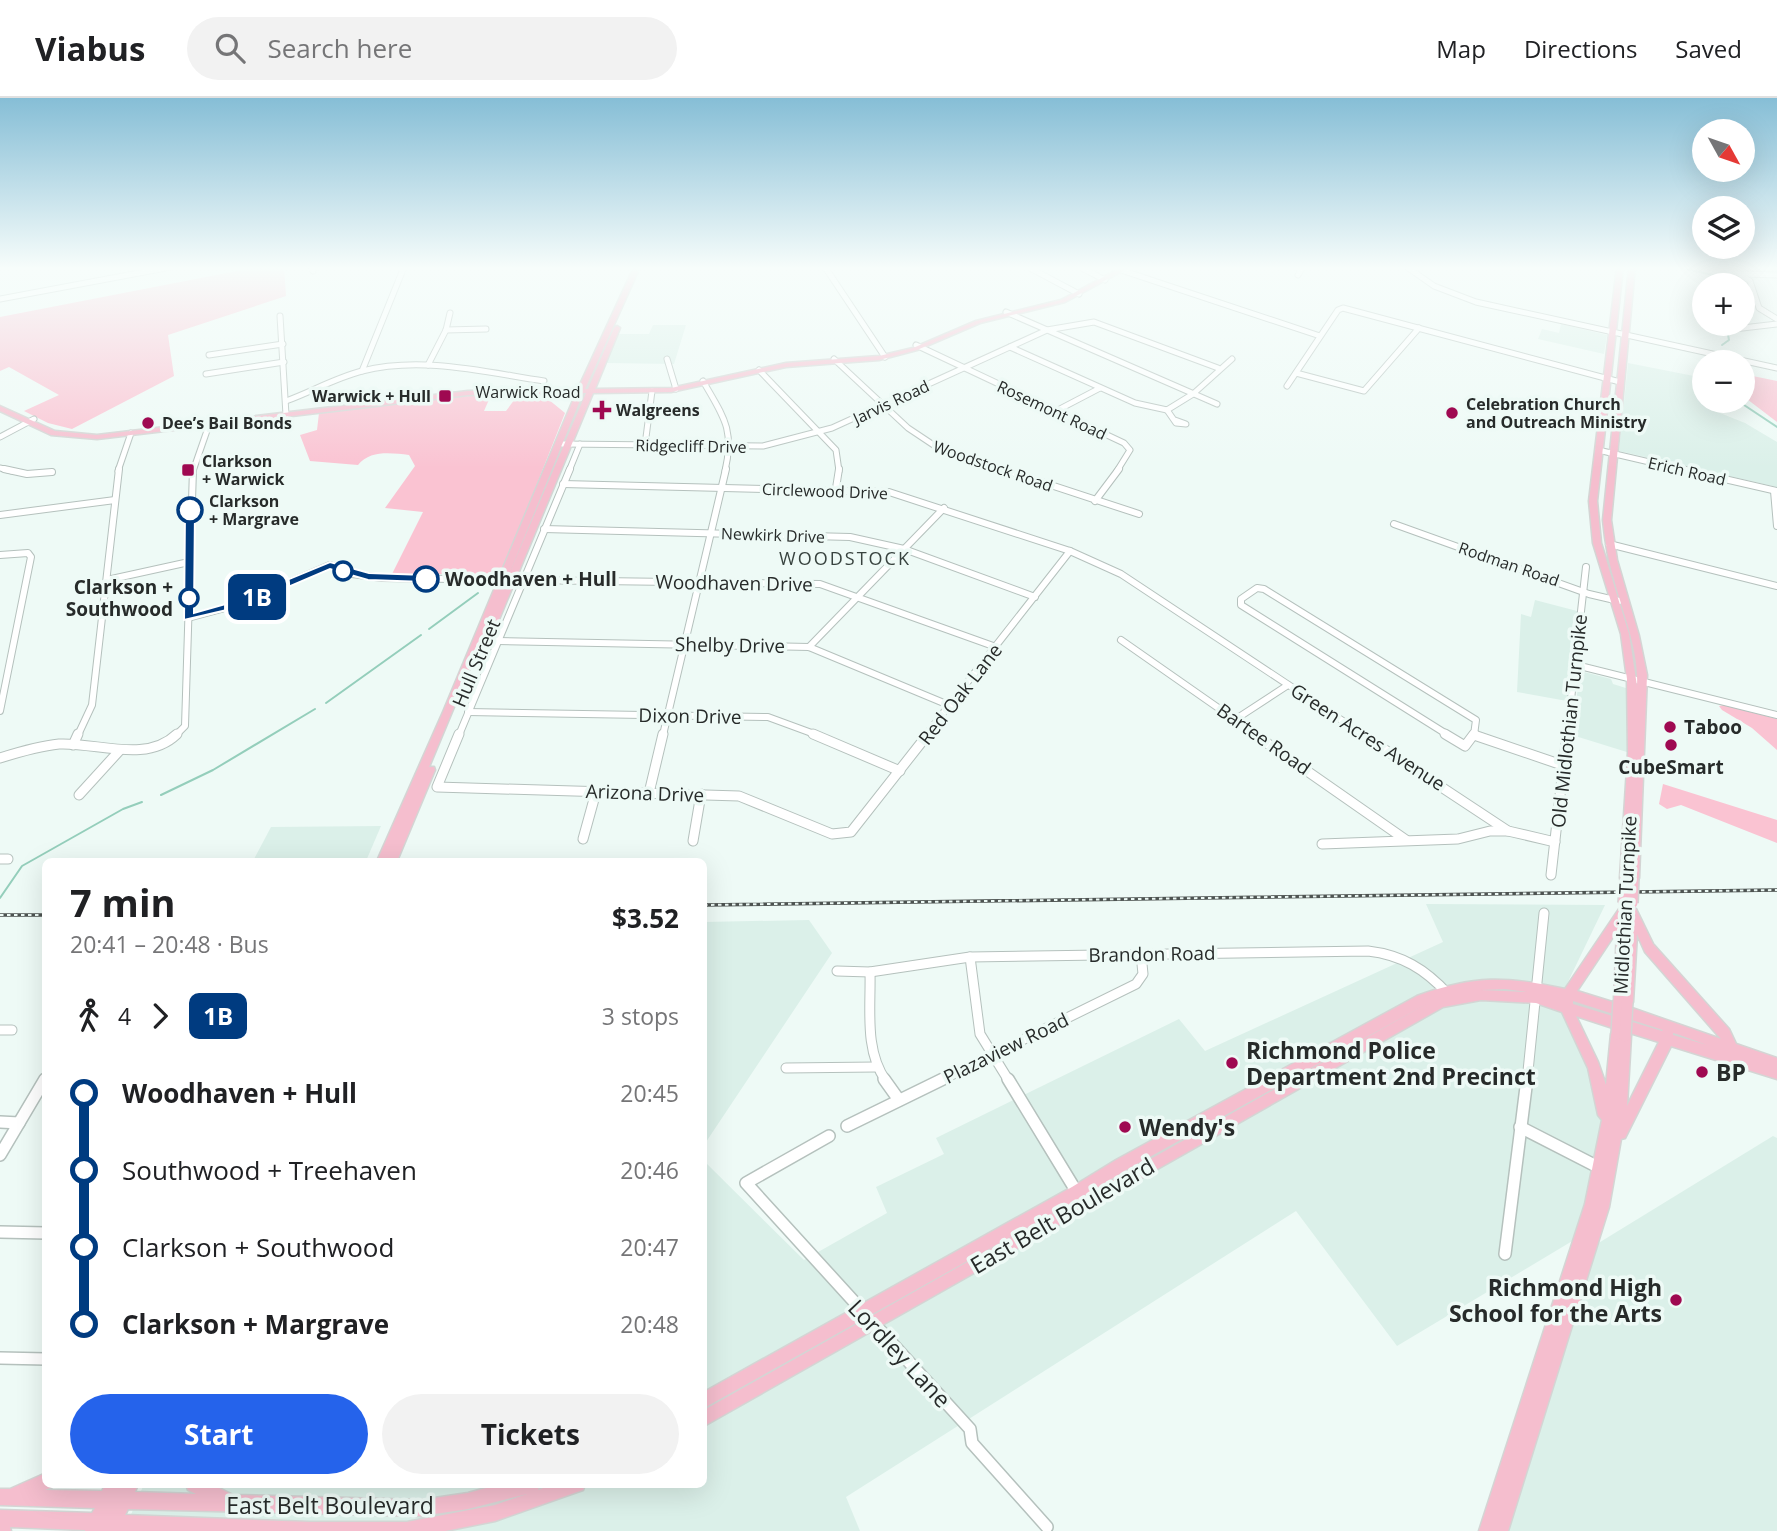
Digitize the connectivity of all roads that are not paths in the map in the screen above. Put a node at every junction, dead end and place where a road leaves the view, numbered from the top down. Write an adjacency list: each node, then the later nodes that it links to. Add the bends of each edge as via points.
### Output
1 (1625, 333): 38 (main road, Midlothian Turnpike)
2 (282, 334): 18 (street)
3 (377, 334): 32 (street)
4 (444, 334): 27 (street)
5 (607, 334): 42 (main road, Hull Street)
6 (613, 334): 43 (main road, Hull Street)
7 (870, 334): 22 (street)
8 (948, 334): 19 (main road, Warwick Road)
9 (1038, 334): 20 (street, Jarvis Road)
10 (1055, 334): 45 (street)
11 (1127, 334): 29 (street, Jarvis Road)
12 (1313, 334): 17 (street)
13 (1414, 334): 33 (street, via 1367,389)
14 (1440, 334): 35 (street)
15 (1613, 334): 35 (main road, Midlothian Turnpike)
16 (1629, 334): 30 (street)
17 (1320, 336): 33 (street)
18 (283, 344): 21 (street); 26 (street)
19 (918, 346): 22 (main road, Warwick Road); 28 (street, Rosemont Road)
20 (1010, 347): 28 (street, Jarvis Road); 41 (street)
21 (209, 355)
22 (884, 355): 25 (main road, Warwick Road)
23 (667, 359): 40 (street)
24 (1231, 359): 29 (street)
25 (835, 360): 31 (main road, Warwick Road); 37 (main road, Warwick Road, via 782,362); 49 (street, Woodstock Road)
26 (284, 362): 34 (street); 46 (street)
27 (428, 365): 32 (street); 36 (street)
28 (963, 368): 49 (street, Jarvis Road); 51 (street, Rosemont Road)
29 (1218, 368): 45 (street)
30 (1777, 368)
31 (759, 370): 37 (main road, Warwick Road); 56 (street)
32 (362, 371): 46 (street)
33 (1296, 373): 39 (street)
34 (206, 374)
35 (1607, 380): 38 (street); 64 (main road, Midlothian Turnpike)
36 (544, 381)
37 (703, 382): 40 (main road, Warwick Road); 63 (street, via 728,424)
38 (1620, 382): 65 (main road, Midlothian Turnpike)
39 (1287, 386)
40 (675, 387): 43 (main road, Warwick Road); 44 (main road, Warwick Road)
41 (1100, 388): 50 (street); 51 (street)
42 (581, 389): 43 (main road, Warwick Road); 52 (main road, Warwick Road, via 479,392); 59 (main road, Hull Street)
43 (591, 390): 44 (main road, Warwick Road); 60 (main road, Hull Street)
44 (652, 391): 62 (street)
45 (1193, 394): 47 (street); 50 (street)
46 (286, 401): 52 (street)
47 (1217, 404)
48 (0, 406): 54 (main road, Warwick Road)
49 (883, 406): 56 (street, Jarvis Road); 73 (street, Woodstock Road, via 938,449)
50 (1167, 410): 53 (street)
51 (1056, 411): 73 (street, Rosemont Road, via 1130,450)
52 (286, 414): 55 (main road, Warwick Road)
53 (1175, 420)
54 (31, 421): 57 (main road, Warwick Road, via 54,433 79,437); 58 (street)
55 (210, 424): 57 (main road, Warwick Road); 85 (street, via 192,473)
56 (821, 431): 63 (street, Ridgecliff Drive, via 771,445); 70 (street, via 838,456)
57 (131, 434): 72 (street, via 118,465)
58 (0, 437)
59 (559, 443): 60 (street, Ridgecliff Drive); 87 (main road, Hull Street)
60 (568, 443): 61 (street, Ridgecliff Drive); 87 (main road, Hull Street)
61 (580, 444): 62 (street, Ridgecliff Drive); 68 (street)
62 (645, 445): 63 (street, Ridgecliff Drive)
63 (731, 446): 69 (street)
64 (1598, 450): 65 (street, Erich Road); 94 (main road, Midlothian Turnpike, via 1594,528)
65 (1613, 454): 71 (street, Erich Road); 81 (main road, Midlothian Turnpike, via 1607,508)
66 (0, 468): 67 (street, via 27,474)
67 (52, 472)
68 (563, 484): 69 (street, Circlewood Drive); 79 (street)
69 (721, 488): 70 (street, Circlewood Drive); 80 (street)
70 (836, 488): 74 (street, Circlewood Drive, via 889,492)
71 (1776, 491): 78 (street)
72 (115, 500): 76 (street); 88 (street)
73 (1094, 500): 75 (street, Woodstock Road)
74 (944, 508): 82 (street); 83 (street, Circlewood Drive)
75 (1139, 514)
76 (0, 515)
77 (1394, 524): 91 (street, Rodman Road)
78 (1777, 526)
79 (544, 529): 80 (street, Newkirk Drive); 87 (street)
80 (710, 533): 82 (street, Newkirk Drive, via 850,537); 89 (street)
81 (1609, 544): 90 (street); 95 (main road, Midlothian Turnpike)
82 (904, 550): 92 (street); 93 (street, Newkirk Drive)
83 (1070, 551): 93 (street, Red Oak Lane); 96 (street, Circlewood Drive, via 1121,574)
84 (0, 555): 103 (street, via 28,553 30,558)
85 (189, 562): 88 (street); 97 (street)
86 (1586, 567): 91 (street, Old Midlothian Turnpike)
87 (513, 579): 89 (street, Woodhaven Drive); 97 (street, Woodhaven Drive, via 382,578 330,565 240,604); 99 (street); 131 (main road, Hull Street); 132 (main road, Hull Street)
88 (107, 580): 115 (street, via 92,705)
89 (697, 583): 92 (street, Woodhaven Drive, via 820,584); 100 (street)
90 (1777, 586)
91 (1583, 590): 94 (street, Rodman Road); 104 (street, Old Midlothian Turnpike)
92 (859, 596): 101 (street); 102 (street, Woodhaven Drive)
93 (1035, 597): 102 (street, Red Oak Lane)
94 (1614, 600): 95 (street, Rodman Road); 106 (main road, Midlothian Turnpike)
95 (1625, 603): 106 (main road, Midlothian Turnpike, via 1639,650)
96 (1187, 616): 107 (street, Green Acres Avenue)
97 (188, 618): 116 (street, via 185,726 161,745)
98 (1121, 640): 113 (street, Bartee Road)
99 (498, 641): 100 (street, Shelby Drive); 110 (street)
100 (685, 644): 101 (street, Shelby Drive); 112 (street)
101 (809, 647): 108 (street, Shelby Drive)
102 (996, 647): 108 (street, Red Oak Lane)
103 (9, 665): 105 (street); 109 (street)
104 (1576, 665): 106 (street); 118 (street, Old Midlothian Turnpike)
105 (0, 667)
106 (1637, 680): 111 (street); 134 (main road, Midlothian Turnpike, bridge)
107 (1288, 685): 113 (street); 124 (street, Green Acres Avenue)
108 (951, 706): 119 (street, Red Oak Lane)
109 (0, 711)
110 (468, 712): 112 (street, Dixon Drive); 120 (street, Arizona Drive, via 437,787)
111 (1777, 715)
112 (667, 716): 119 (street, Dixon Drive, via 775,718); 121 (street)
113 (1236, 719): 127 (street, Bartee Road)
114 (1474, 735): 114 (street, via 1476,720 1264,589 1257,588 1241,599 1241,605 1465,746); 118 (street)
115 (73, 745): 116 (street); 117 (street)
116 (121, 750): 123 (street)
117 (0, 758)
118 (1565, 766): 129 (street, Old Midlothian Turnpike)
119 (900, 771): 125 (street, Red Oak Lane, via 855,829)
120 (596, 792): 121 (street, Arizona Drive); 126 (street)
121 (649, 793): 122 (street, Arizona Drive)
122 (701, 794): 125 (street, Arizona Drive, via 739,796 832,834); 128 (street)
123 (79, 795)
124 (1508, 831): 127 (street, via 1458,839); 129 (street, Green Acres Avenue)
125 (846, 833)
126 (583, 839)
127 (1406, 840): 130 (street)
128 (693, 841)
129 (1555, 842): 133 (street, Old Midlothian Turnpike)
130 (1322, 844)
131 (383, 858)
132 (393, 858)
133 (1551, 875)
134 (1628, 908): 142 (main road); 143 (main road, Midlothian Turnpike); 149 (main road, via 1649,948 1725,1033)
135 (1544, 913): 141 (street)
136 (1141, 954): 137 (street, Brandon Road); 140 (street, Brandon Road, via 1391,953 1416,964); 148 (street, Plazaview Road, via 1143,974 1136,984)
137 (970, 957): 139 (street, Brandon Road); 148 (street, via 977,1027)
138 (837, 971): 139 (street, Brandon Road)
139 (870, 972): 151 (street)
140 (1449, 995): 141 (main road, East Belt Boulevard, via 1492,984); 165 (main road, East Belt Boulevard, via 1421,1000 1287,1073 1121,1165)
141 (1539, 996): 142 (main road, East Belt Boulevard); 144 (main road); 159 (street)
142 (1567, 1001): 143 (main road, East Belt Boulevard); 144 (main road)
143 (1622, 1018): 147 (main road, East Belt Boulevard); 160 (main road, Midlothian Turnpike); 162 (main road, Midlothian Turnpike)
144 (1572, 1021): 160 (main road, via 1599,1081)
145 (0, 1030): 146 (street)
146 (12, 1030)
147 (1667, 1033): 149 (main road, East Belt Boulevard); 162 (main road)
148 (990, 1055): 155 (street, Plazaview Road); 165 (street)
149 (1738, 1057): 150 (main road); 153 (main road)
150 (1777, 1064)
151 (876, 1067): 152 (street); 155 (street)
152 (786, 1068)
153 (1777, 1073)
154 (42, 1085): 157 (street)
155 (899, 1100): 158 (street, Plazaview Road)
156 (0, 1122): 157 (street)
157 (19, 1123): 163 (street)
158 (847, 1126)
159 (1520, 1127): 164 (street); 168 (street)
160 (1608, 1128): 164 (main road, Midlothian Turnpike)
161 (830, 1136): 169 (street, Lordley Lane, via 746,1183)
162 (1615, 1142): 189 (main road, Midlothian Turnpike, via 1591,1246)
163 (0, 1155)
164 (1600, 1168): 188 (main road, Midlothian Turnpike, via 1580,1245)
165 (1081, 1198): 169 (main road, East Belt Boulevard)
166 (0, 1232): 167 (street)
167 (42, 1233)
168 (1505, 1254)
169 (868, 1317): 172 (main road, East Belt Boulevard); 173 (main road, East Belt Boulevard); 186 (street, Lordley Lane, via 970,1429 972,1443)
170 (0, 1358): 171 (street)
171 (42, 1359)
172 (707, 1398)
173 (707, 1416)
174 (42, 1483): 180 (main road)
175 (114, 1488): 181 (main road)
176 (126, 1488): 181 (main road)
177 (200, 1488): 182 (main road)
178 (514, 1488): 182 (main road, East Belt Boulevard, via 431,1507)
179 (566, 1488): 185 (main road, East Belt Boulevard, via 495,1513 423,1528)
180 (4, 1498): 181 (main road, East Belt Boulevard)
181 (115, 1501): 182 (main road, East Belt Boulevard); 184 (main road)
182 (238, 1505)
183 (0, 1518): 184 (main road, East Belt Boulevard)
184 (104, 1526): 185 (main road, East Belt Boulevard)
185 (255, 1527): 187 (main road)
186 (1046, 1527)
187 (237, 1531)
188 (1487, 1531)
189 (1500, 1531)

